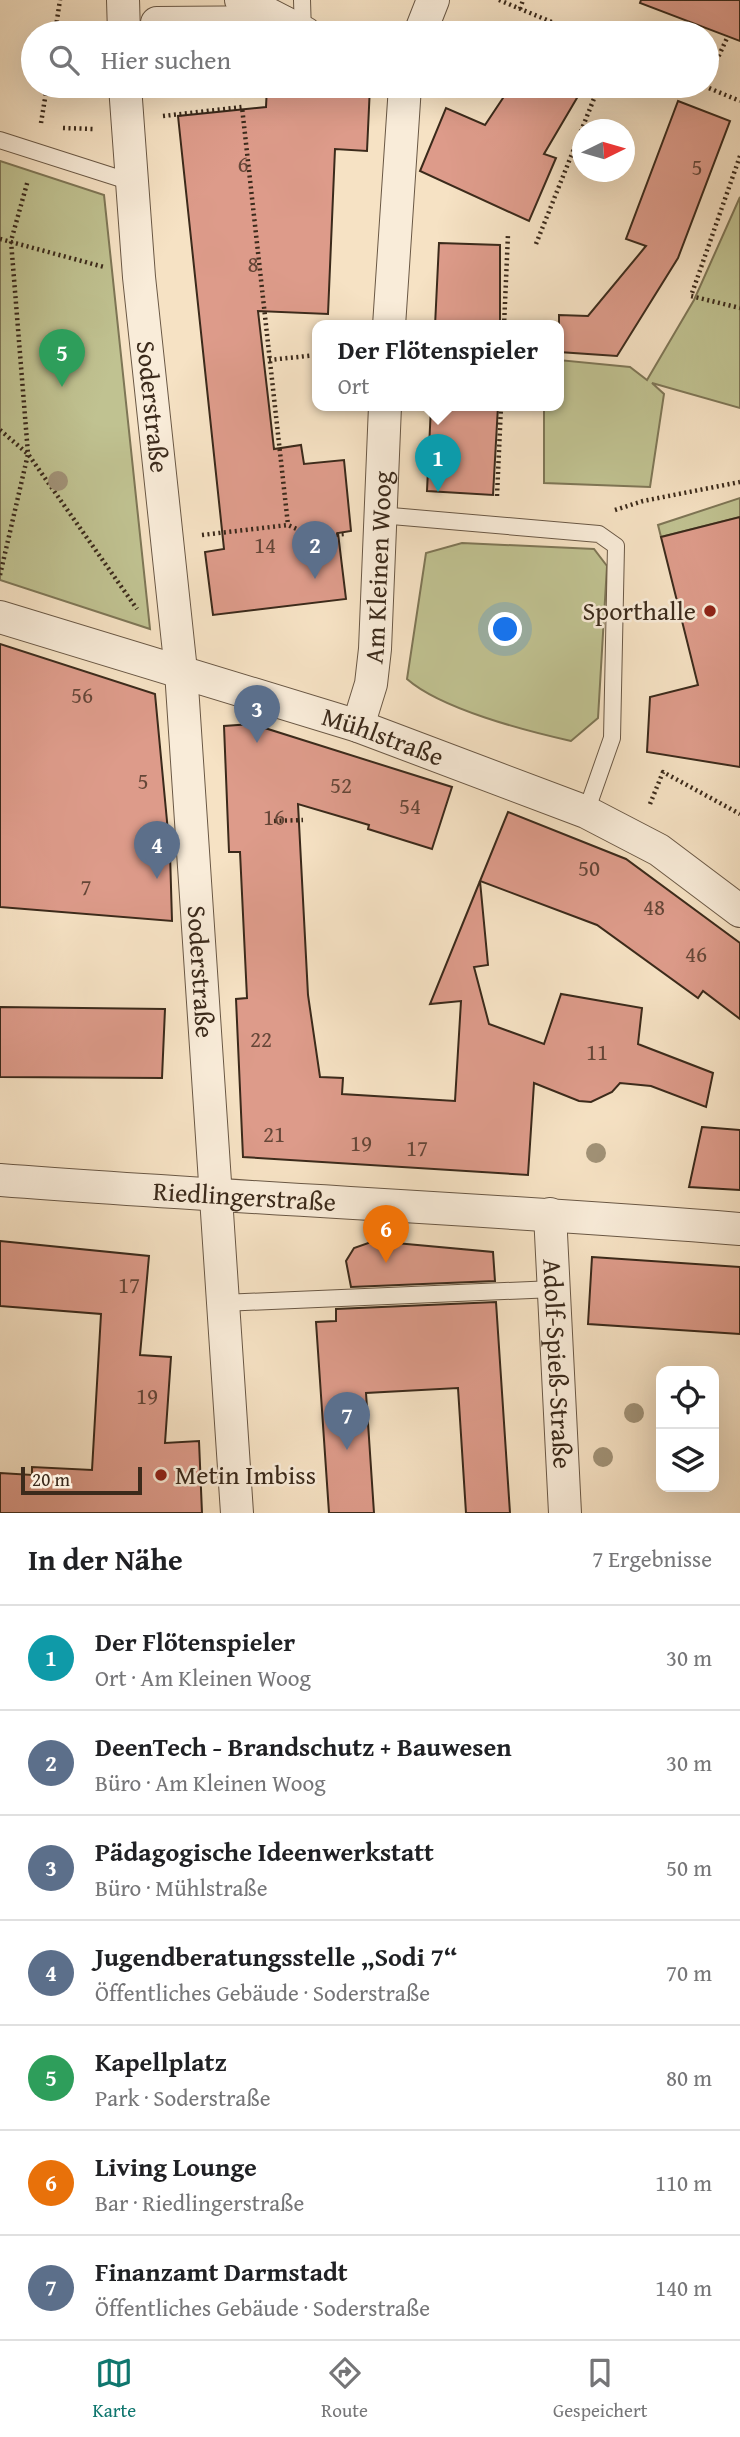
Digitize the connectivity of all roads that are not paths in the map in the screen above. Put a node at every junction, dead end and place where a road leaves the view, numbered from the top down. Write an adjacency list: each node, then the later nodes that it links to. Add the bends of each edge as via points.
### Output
1 (123, 0): 4 (street)
2 (241, 0): 5 (street)
3 (433, 0): 6 (street)
4 (124, 21)
5 (295, 21)
6 (425, 21)
7 (126, 98): 10 (street, Soderstraße)
8 (404, 98): 11 (street)
9 (0, 140): 10 (lane)
10 (131, 182): 15 (street, Soderstraße)
11 (389, 320)
12 (385, 411): 13 (street, Am Kleinen Woog)
13 (380, 515): 16 (street, Am Kleinen Woog, via 373,667); 17 (lane, via 599,534 616,547 612,738)
14 (0, 617): 15 (street, Mühlstraße)
15 (181, 671): 16 (street, Mühlstraße); 20 (street, Soderstraße)
16 (358, 726): 17 (street, Mühlstraße)
17 (586, 812): 18 (street, Mühlstraße, via 659,850)
18 (740, 911)
19 (0, 1180): 20 (street, Riedlingerstraße)
20 (214, 1196): 21 (street, Riedlingerstraße); 24 (street, Soderstraße)
21 (550, 1214): 22 (street, Riedlingerstraße); 23 (street, Adolf-Spieß-Straße)
22 (740, 1229)
23 (554, 1289): 24 (lane, via 434,1299); 26 (street, Adolf-Spieß-Straße)
24 (222, 1303): 25 (street, Soderstraße)
25 (237, 1513)
26 (565, 1513)

